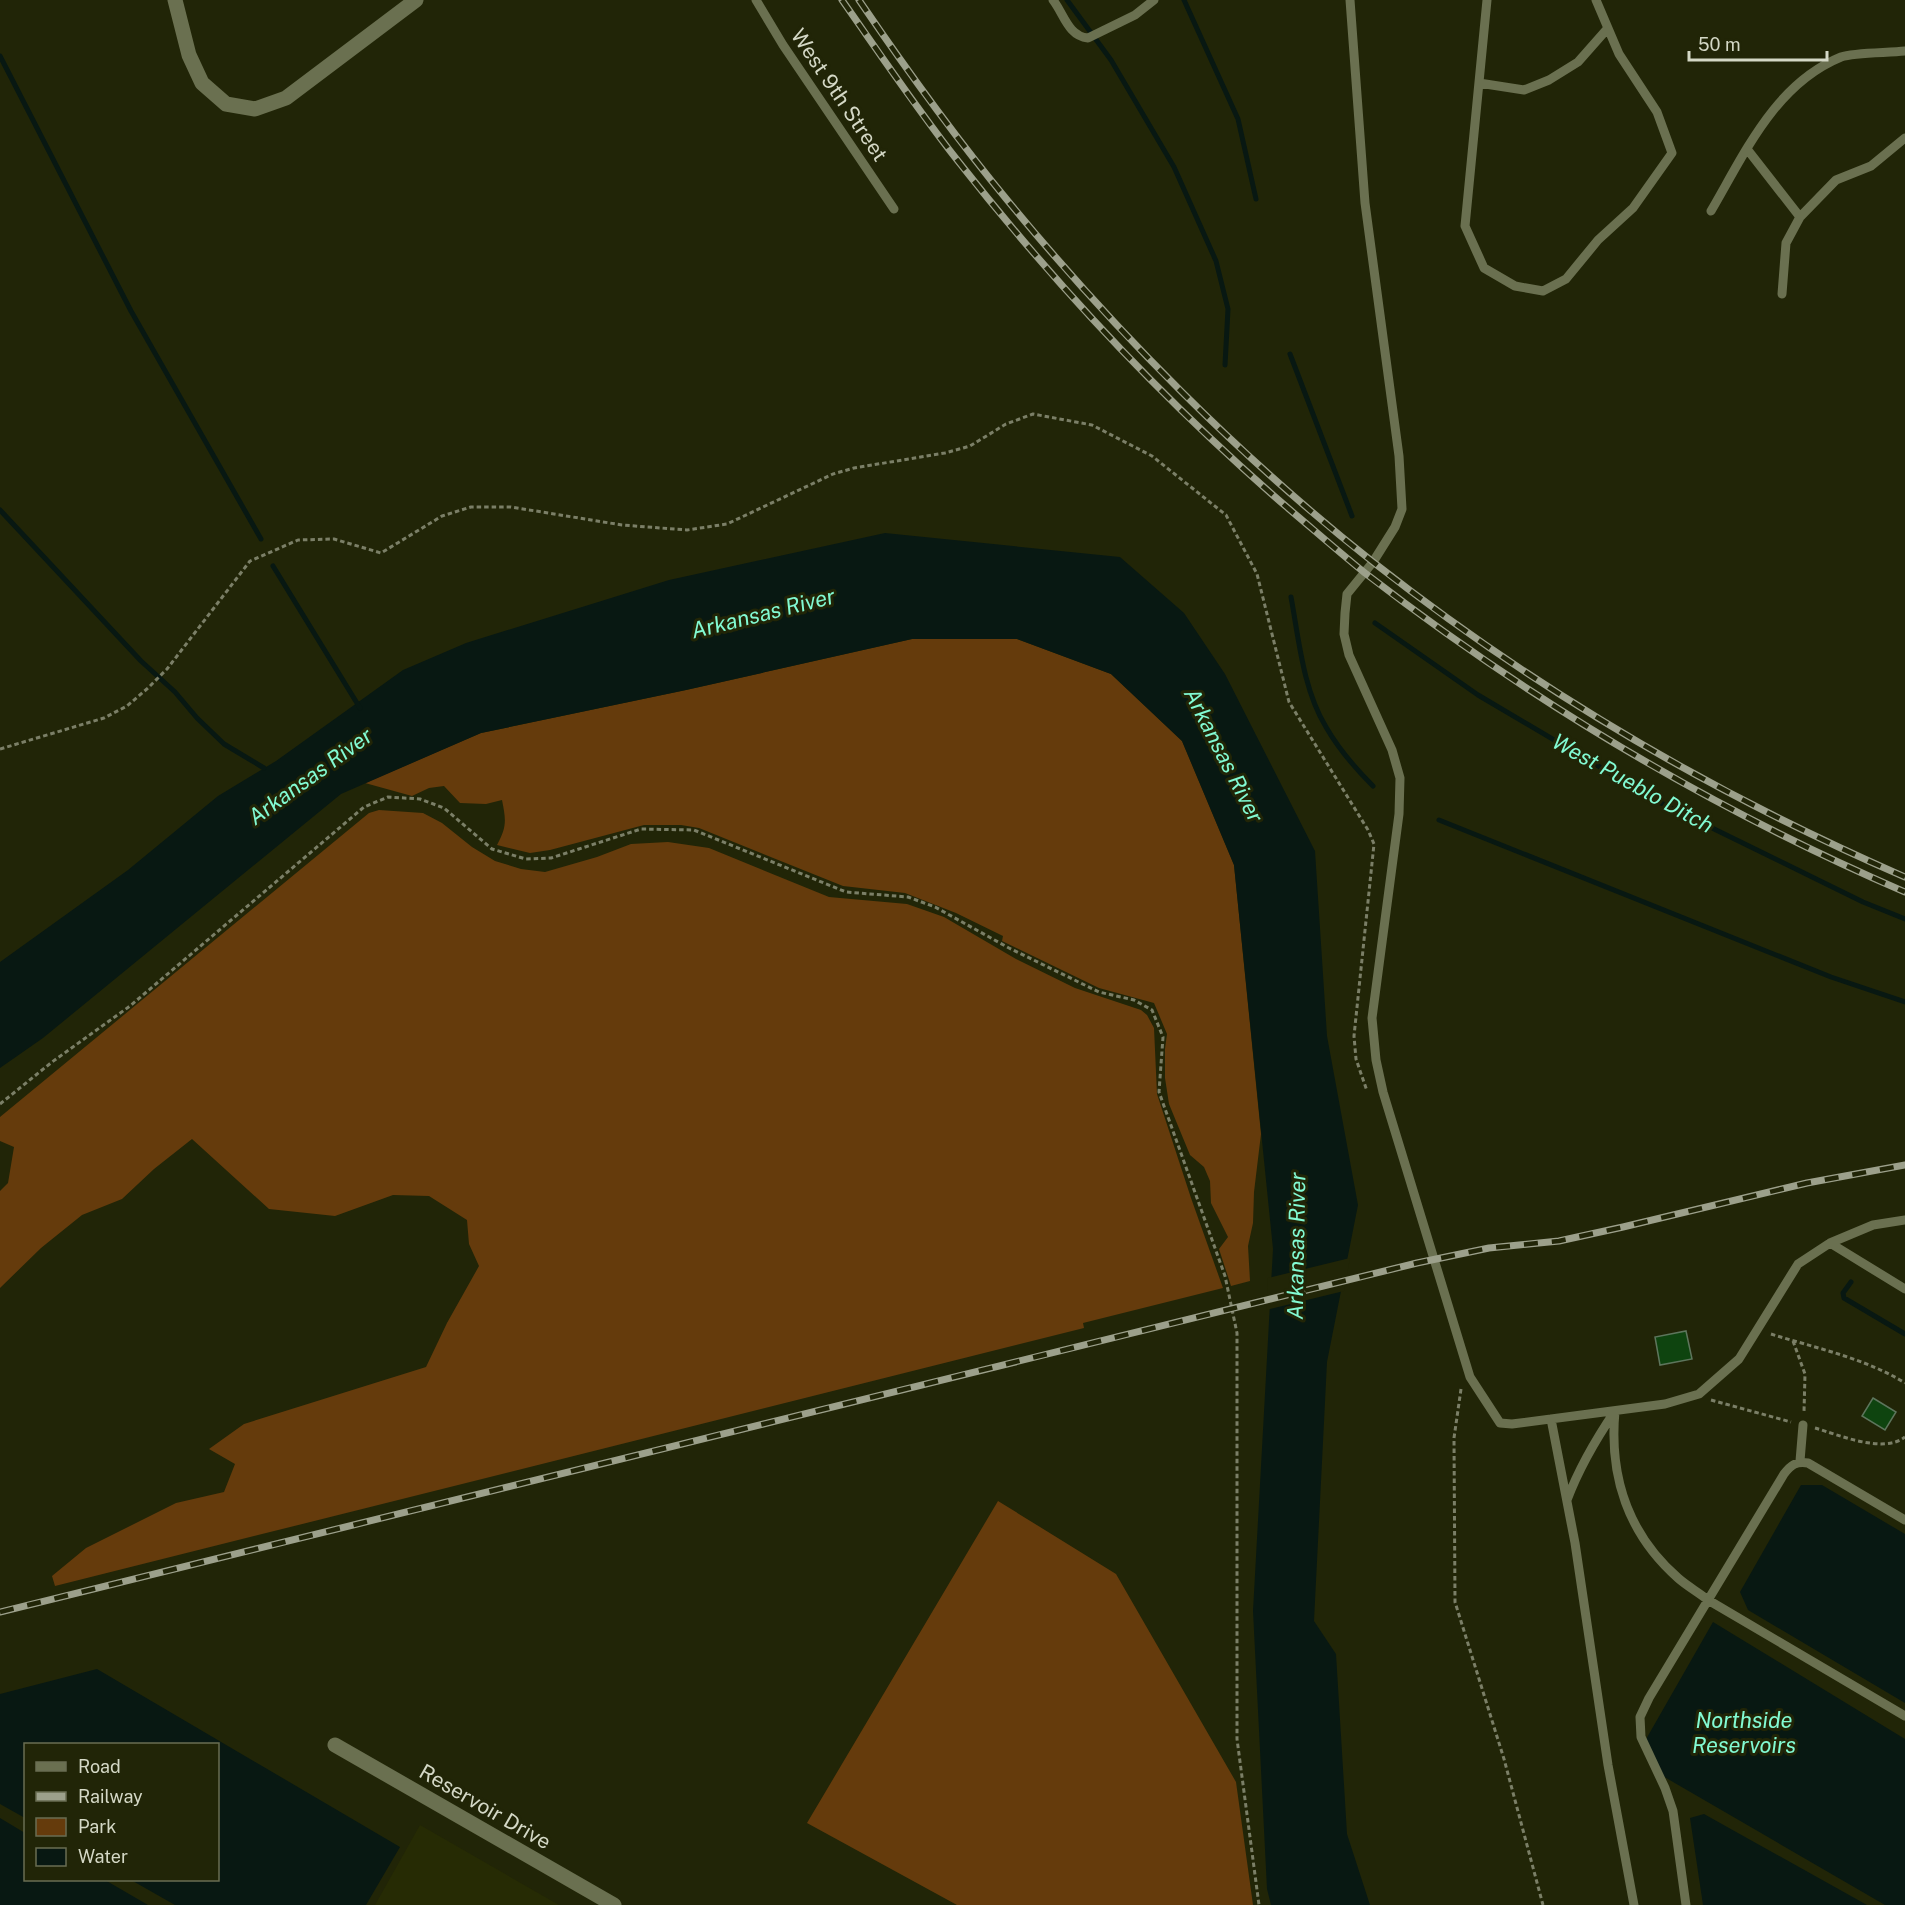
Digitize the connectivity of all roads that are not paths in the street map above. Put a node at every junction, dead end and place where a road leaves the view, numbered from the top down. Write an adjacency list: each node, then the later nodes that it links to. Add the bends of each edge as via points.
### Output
1 (175, 0): 2 (street, via 189,55 202,83 226,104 255,109 286,98)
2 (416, 0)
3 (756, 0): 14 (lane, West 9th Street)
4 (1053, 0): 5 (lane, via 1069,27 1088,38 1135,15)
5 (1154, 0)
6 (1350, 0): 22 (lane, via 1365,203 1399,456 1402,510 1373,562 1347,594 1344,613 1349,656 1392,750 1400,778 1399,814 1372,1018 1376,1060 1470,1377 1500,1423)
7 (1487, 0): 11 (lane)
8 (1596, 0): 9 (lane)
9 (1608, 28): 11 (lane, via 1578,62 1549,80 1524,90); 11 (lane, via 1619,54 1656,112 1672,153 1633,208 1598,240 1566,279 1543,291 1515,286 1484,267 1465,226)
10 (1905, 51): 13 (lane, via 1843,57 1802,79 1766,117)
11 (1479, 83)
12 (1905, 138): 16 (lane, via 1871,166 1836,180)
13 (1747, 149): 15 (lane); 16 (lane)
14 (894, 208)
15 (1711, 211)
16 (1800, 217): 17 (lane, via 1786,243)
17 (1782, 294)
18 (1905, 1220): 19 (lane, via 1873,1225)
19 (1830, 1243): 20 (lane); 21 (lane, via 1798,1264 1739,1359 1699,1394)
20 (1905, 1289)
21 (1616, 1411): 22 (lane); 25 (lane, via 1587,1454); 27 (lane, via 1615,1467 1636,1527 1678,1578)
22 (1551, 1419): 25 (lane)
23 (1803, 1425): 24 (lane)
24 (1800, 1461): 26 (lane, via 1808,1462); 27 (lane, via 1784,1474)
25 (1567, 1500): 31 (lane)
26 (1905, 1520)
27 (1708, 1600): 28 (lane); 32 (lane, via 1640,1717 1641,1737 1673,1810)
28 (1905, 1716)
29 (335, 1745): 30 (street, Reservoir Drive)
30 (614, 1905)
31 (1634, 1905)
32 (1686, 1905)

